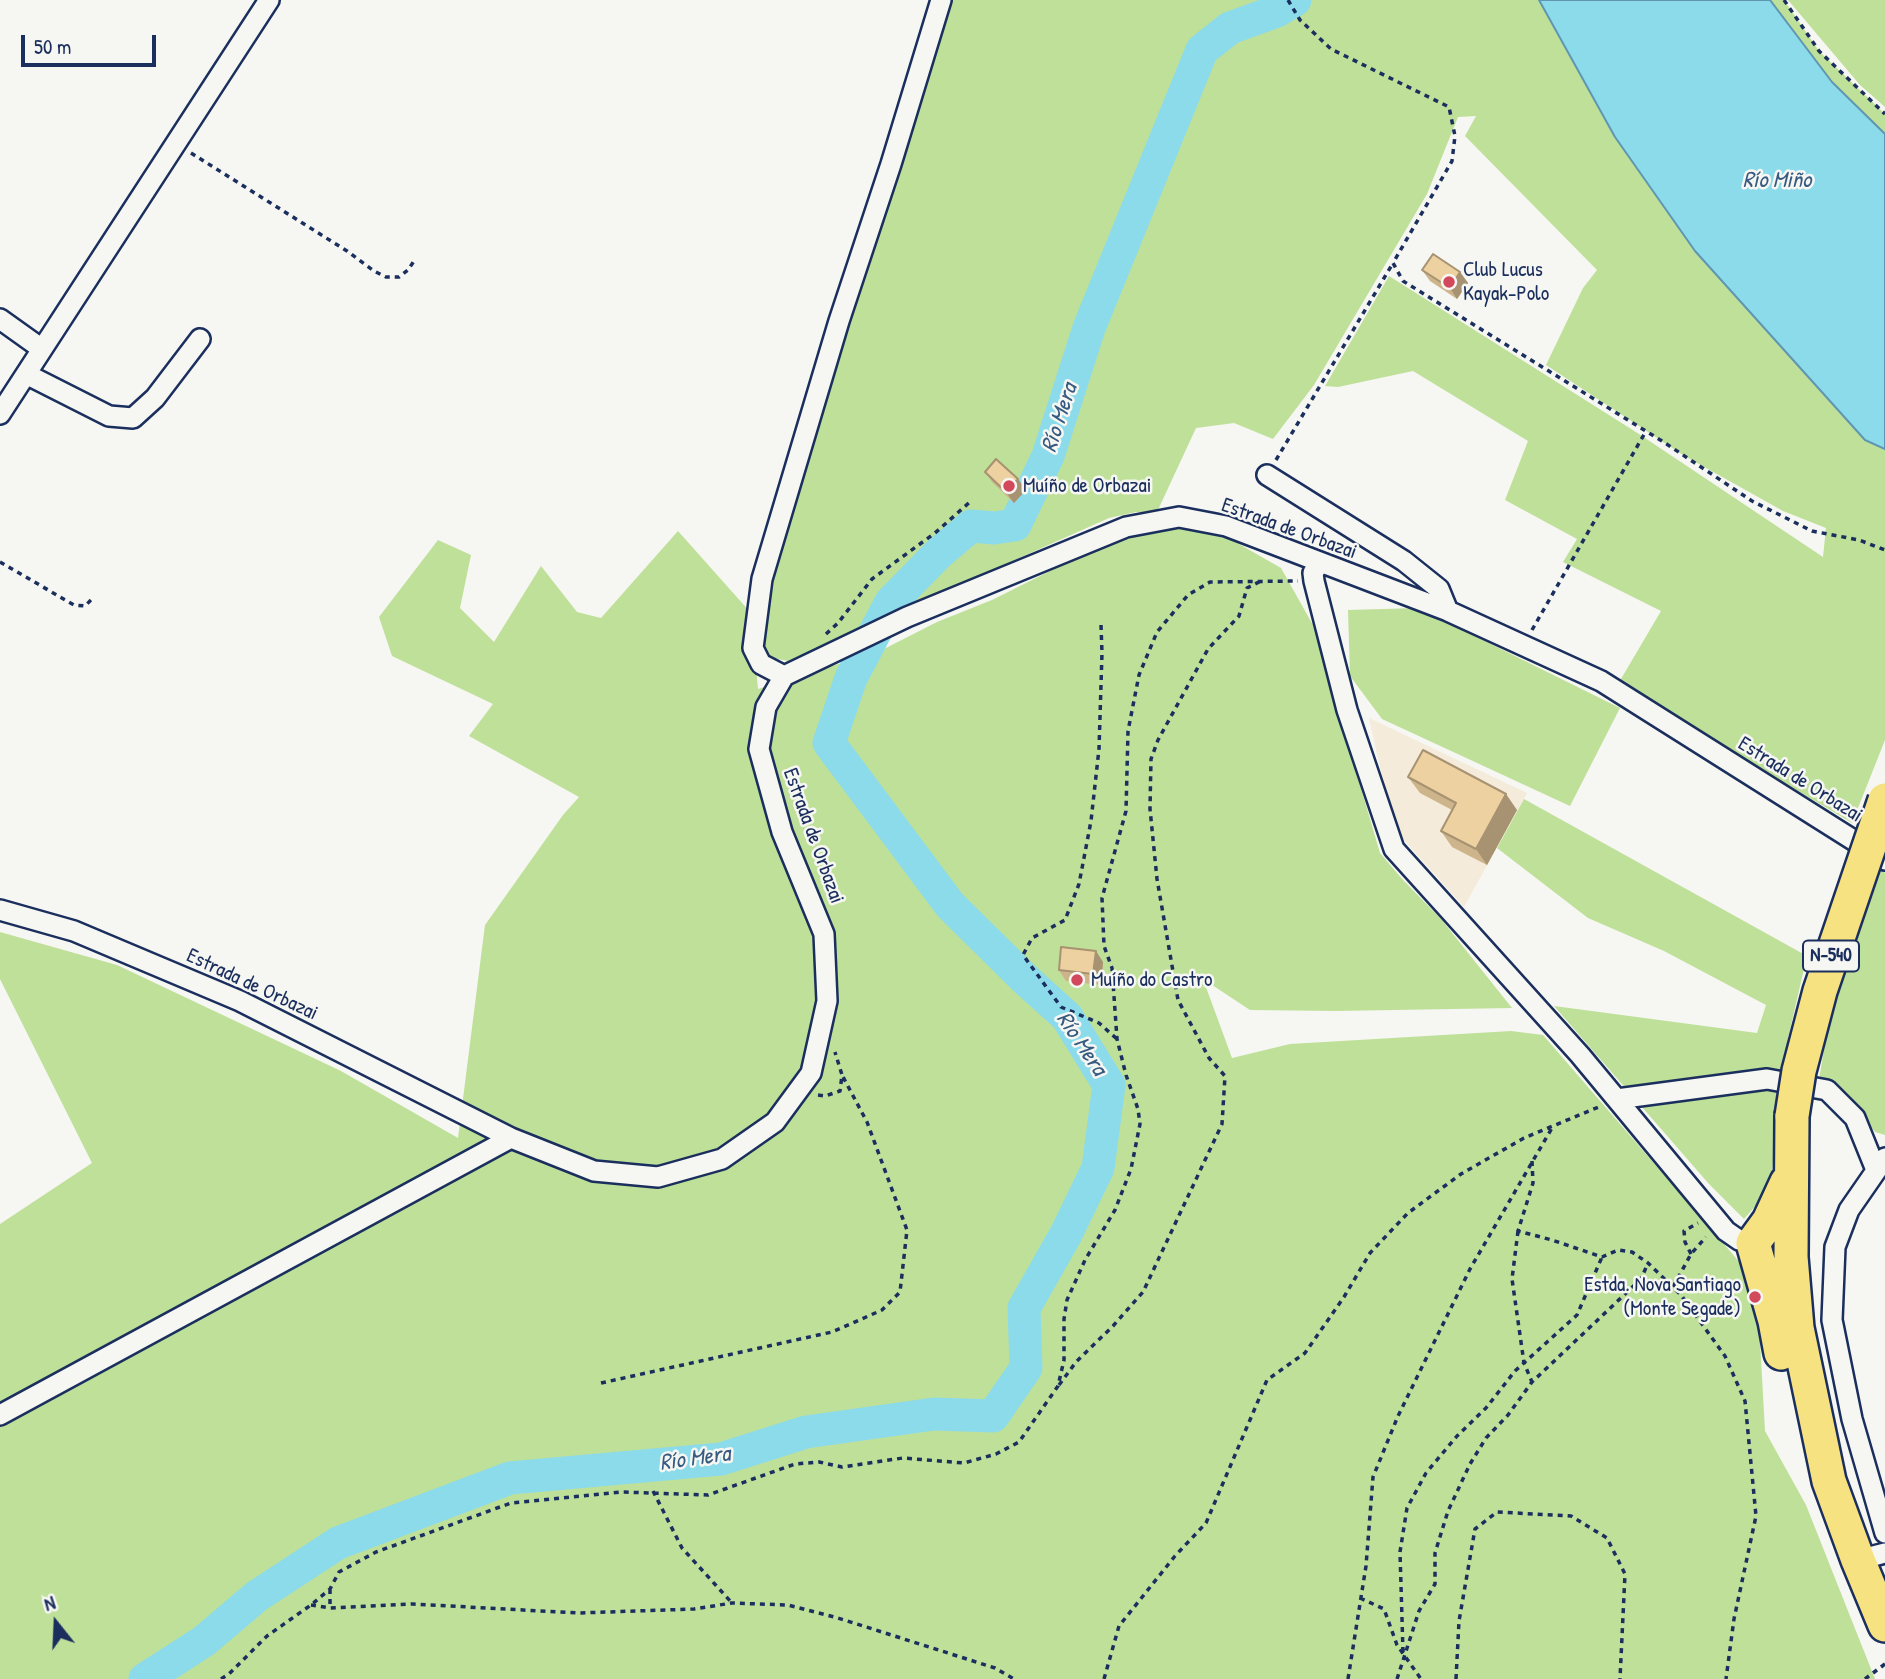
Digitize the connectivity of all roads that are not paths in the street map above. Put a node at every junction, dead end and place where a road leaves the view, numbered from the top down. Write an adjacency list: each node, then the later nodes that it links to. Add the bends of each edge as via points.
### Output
1 (269, 0): 5 (street)
2 (940, 0): 11 (street, via 762,579 753,648 761,664)
3 (0, 319): 5 (street)
4 (200, 339): 6 (street, via 134,418 109,416)
5 (42, 349): 6 (street)
6 (26, 374): 7 (street)
7 (0, 414)
8 (1267, 474): 10 (street, via 1404,561 1439,589)
9 (1317, 572): 10 (street, Estrada de Orbazai); 11 (street, Estrada de Orbazai, via 1226,526 1179,517 1126,527 907,617); 15 (street, via 1347,710 1394,849)
10 (1448, 611): 13 (street, Estrada de Orbazai, via 1601,681)
11 (783, 676): 16 (street, Estrada de Orbazai, via 766,707 759,749 782,832 824,934 827,1001 811,1073 775,1122 722,1159 658,1177 594,1171)
12 (1885, 800): 18 (highway, N-540, bridge, via 1820,991 1798,1071)
13 (1885, 860)
14 (0, 910): 16 (street, Estrada de Orbazai, via 74,931 240,1001)
15 (1617, 1099): 17 (street, via 1767,1079 1827,1090 1855,1118); 19 (street, via 1711,1215)
16 (511, 1138): 22 (street)
17 (1881, 1164): 20 (street, via 1849,1210 1835,1247)
18 (1790, 1174): 19 (highway, via 1769,1221); 21 (highway, N-540)
19 (1740, 1237): 23 (highway, via 1775,1321 1792,1414 1806,1452)
20 (1832, 1320): 21 (street); 24 (street, via 1852,1419)
21 (1797, 1328): 23 (highway, N-540)
22 (0, 1415)
23 (1829, 1481): 25 (highway, N-540)
24 (1885, 1533)
25 (1871, 1556): 26 (highway, N-540)
26 (1885, 1625)

